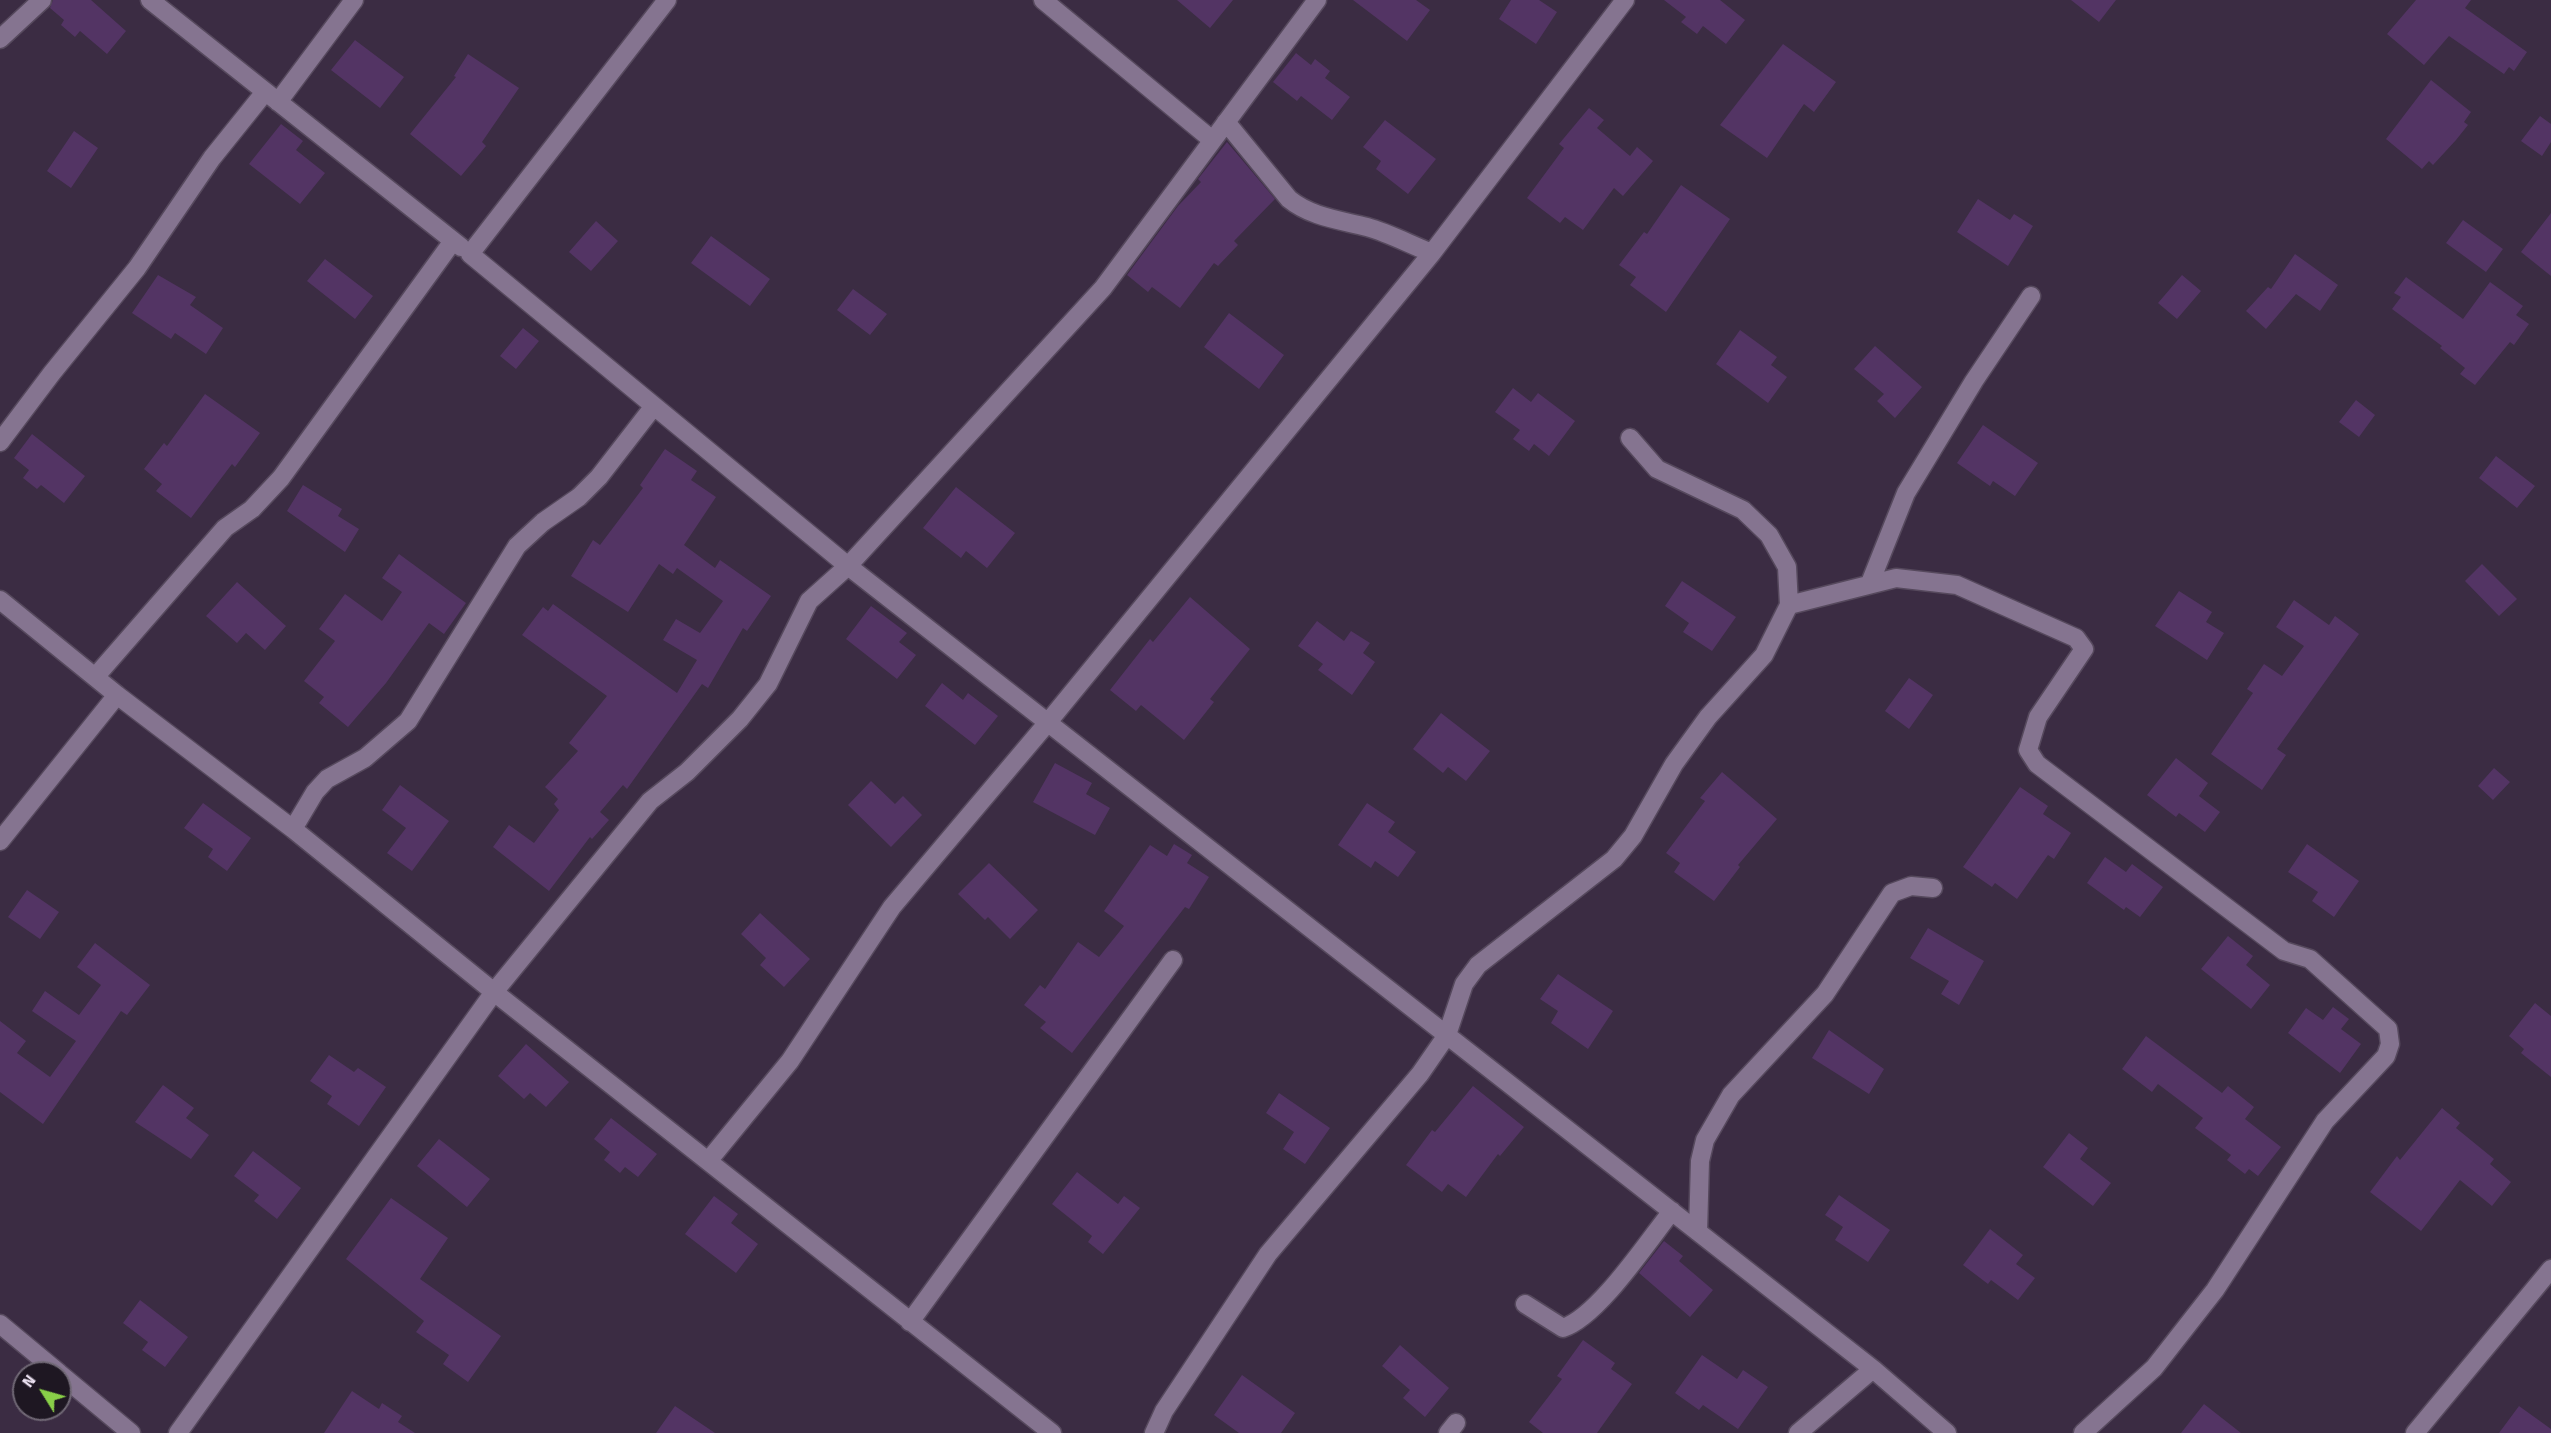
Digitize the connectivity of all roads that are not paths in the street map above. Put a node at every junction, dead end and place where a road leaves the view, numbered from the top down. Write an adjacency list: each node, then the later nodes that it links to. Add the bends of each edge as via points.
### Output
1 (42, 0): 8 (street)
2 (150, 0): 9 (street)
3 (354, 0): 9 (street)
4 (667, 0): 14 (street)
5 (1043, 0): 11 (street)
6 (1317, 0): 10 (street)
7 (1625, 0): 13 (street)
8 (0, 39)
9 (272, 97): 12 (street); 18 (street, via 212,158 137,268)
10 (1226, 122): 11 (street); 13 (street, via 1300,208 1368,227)
11 (1211, 139): 19 (street, via 1103,288)
12 (453, 241): 14 (street); 23 (street, via 281,478 252,508 225,528)
13 (1432, 253): 25 (street)
14 (470, 254): 16 (street)
15 (2031, 296): 20 (street, via 1906,493)
16 (654, 406): 19 (street); 26 (street, via 599,477 517,546 408,721 365,758 327,779)
17 (1630, 438): 22 (street, via 1658,469 1743,510 1769,535 1787,567)
18 (0, 442)
19 (848, 566): 25 (street); 30 (street, via 809,601 768,684 740,719 687,772 650,801)
20 (1870, 583): 22 (street); 48 (street, via 1896,578 1957,585 2076,638 2084,650 2038,717 2028,750 2037,764 2284,951 2310,959 2388,1029 2390,1044 2386,1056 2325,1121 2215,1290 2154,1368)
21 (0, 600): 23 (street)
22 (1789, 605): 31 (street, via 1764,655 1708,717 1674,764 1634,836 1614,859 1478,965 1464,984)
23 (96, 676): 24 (street)
24 (117, 695): 26 (street); 27 (street)
25 (1049, 721): 31 (street); 32 (street, via 892,907 790,1061)
26 (293, 829): 30 (street)
27 (0, 841)
28 (1933, 888): 34 (street, via 1911,886 1892,893 1825,994 1731,1095 1705,1140 1700,1161)
29 (1173, 960): 37 (street)
30 (494, 992): 32 (street); 43 (street)
31 (1447, 1035): 33 (street); 45 (street, via 1420,1074 1268,1254 1164,1411)
32 (709, 1160): 37 (street)
33 (1672, 1211): 34 (street); 36 (street, via 1614,1286 1579,1320 1563,1328)
34 (1698, 1232): 40 (street)
35 (2551, 1269): 49 (street)
36 (1525, 1304)
37 (910, 1322): 44 (street)
38 (0, 1324): 39 (street)
39 (45, 1361)
40 (1873, 1369): 46 (street); 47 (street)
41 (72, 1384): 42 (street)
42 (131, 1433)
43 (178, 1433)
44 (1052, 1433)
45 (1154, 1433)
46 (1798, 1433)
47 (1947, 1433)
48 (2083, 1433)
49 (2415, 1433)

